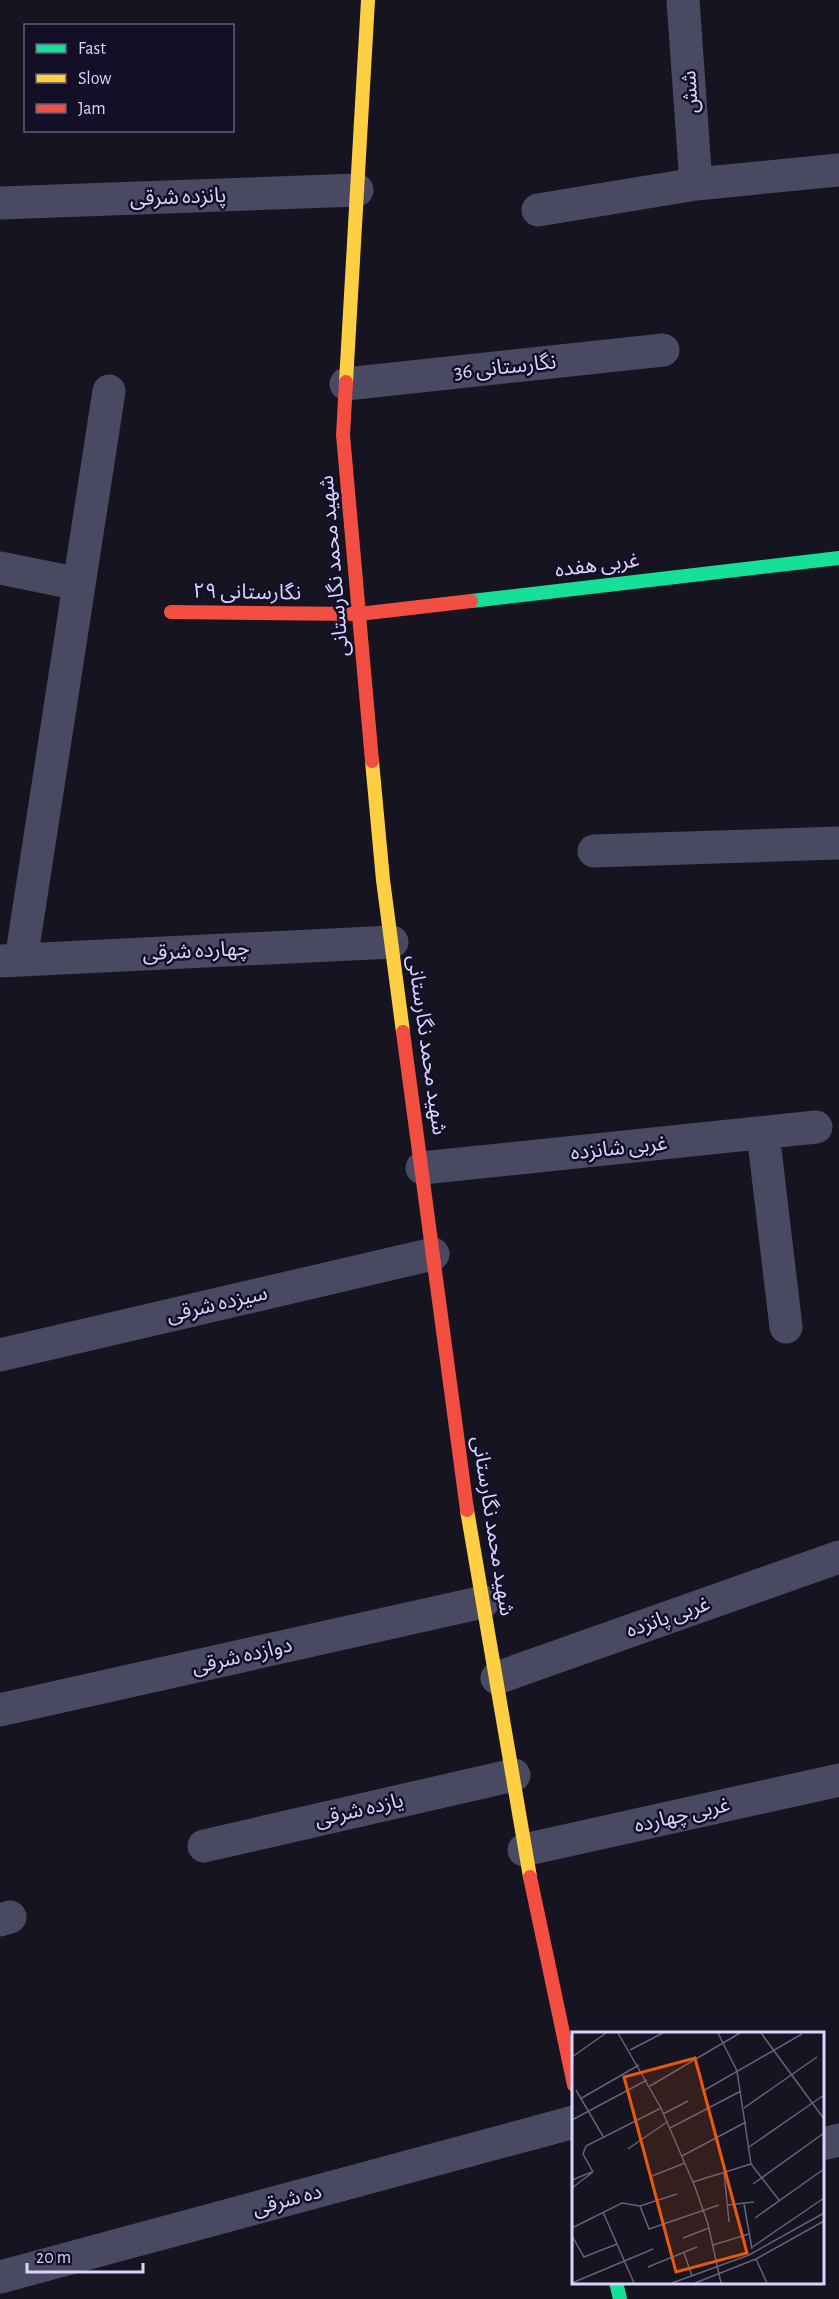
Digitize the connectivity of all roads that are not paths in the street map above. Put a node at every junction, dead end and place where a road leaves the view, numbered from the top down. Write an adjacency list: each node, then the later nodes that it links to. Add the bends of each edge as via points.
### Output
1 (368, 0): 5 (street, شهید محمد نگارستانی)
2 (683, 0): 4 (street, شش)
3 (839, 170): 4 (street)
4 (696, 184): 7 (street)
5 (357, 190): 6 (street, پانزده شرقی); 9 (street, شهید محمد نگارستانی)
6 (0, 203)
7 (538, 210)
8 (663, 350): 9 (street, نگارستانی 36)
9 (346, 384): 15 (street, شهید محمد نگارستانی, via 343,435)
10 (109, 391): 13 (street)
11 (839, 558): 15 (street, غربی هفده)
12 (0, 568): 13 (street)
13 (79, 584): 19 (street)
14 (171, 612): 15 (street, نگارستانی ۲۹)
15 (359, 614): 18 (street, شهید محمد نگارستانی)
16 (839, 843): 17 (street)
17 (594, 851)
18 (392, 942): 19 (street, چهارده شرقی); 22 (street, شهید محمد نگارستانی)
19 (10, 960)
20 (816, 1127): 21 (street, غربی شانزده)
21 (763, 1133): 22 (street, غربی شانزده); 24 (street)
22 (422, 1168): 23 (street, شهید محمد نگارستانی)
23 (433, 1254): 25 (street, سیزده شرقی); 27 (street, شهید محمد نگارستانی)
24 (786, 1327)
25 (0, 1355)
26 (839, 1557): 28 (street, غربی پانزده)
27 (483, 1602): 28 (street, شهید محمد نگارستانی); 29 (street, دوازده شرقی)
28 (497, 1677): 30 (street, شهید محمد نگارستانی)
29 (0, 1710)
30 (514, 1775): 32 (street, یازده شرقی); 33 (street, شهید محمد نگارستانی)
31 (839, 1780): 33 (street, غربی چهارده)
32 (204, 1846)
33 (524, 1850): 34 (street, شهید محمد نگارستانی)
34 (572, 2080)
35 (572, 2122): 38 (street, ده شرقی)
36 (839, 2140): 37 (street)
37 (824, 2144)
38 (0, 2277)
39 (616, 2284): 40 (street)
40 (620, 2299)

